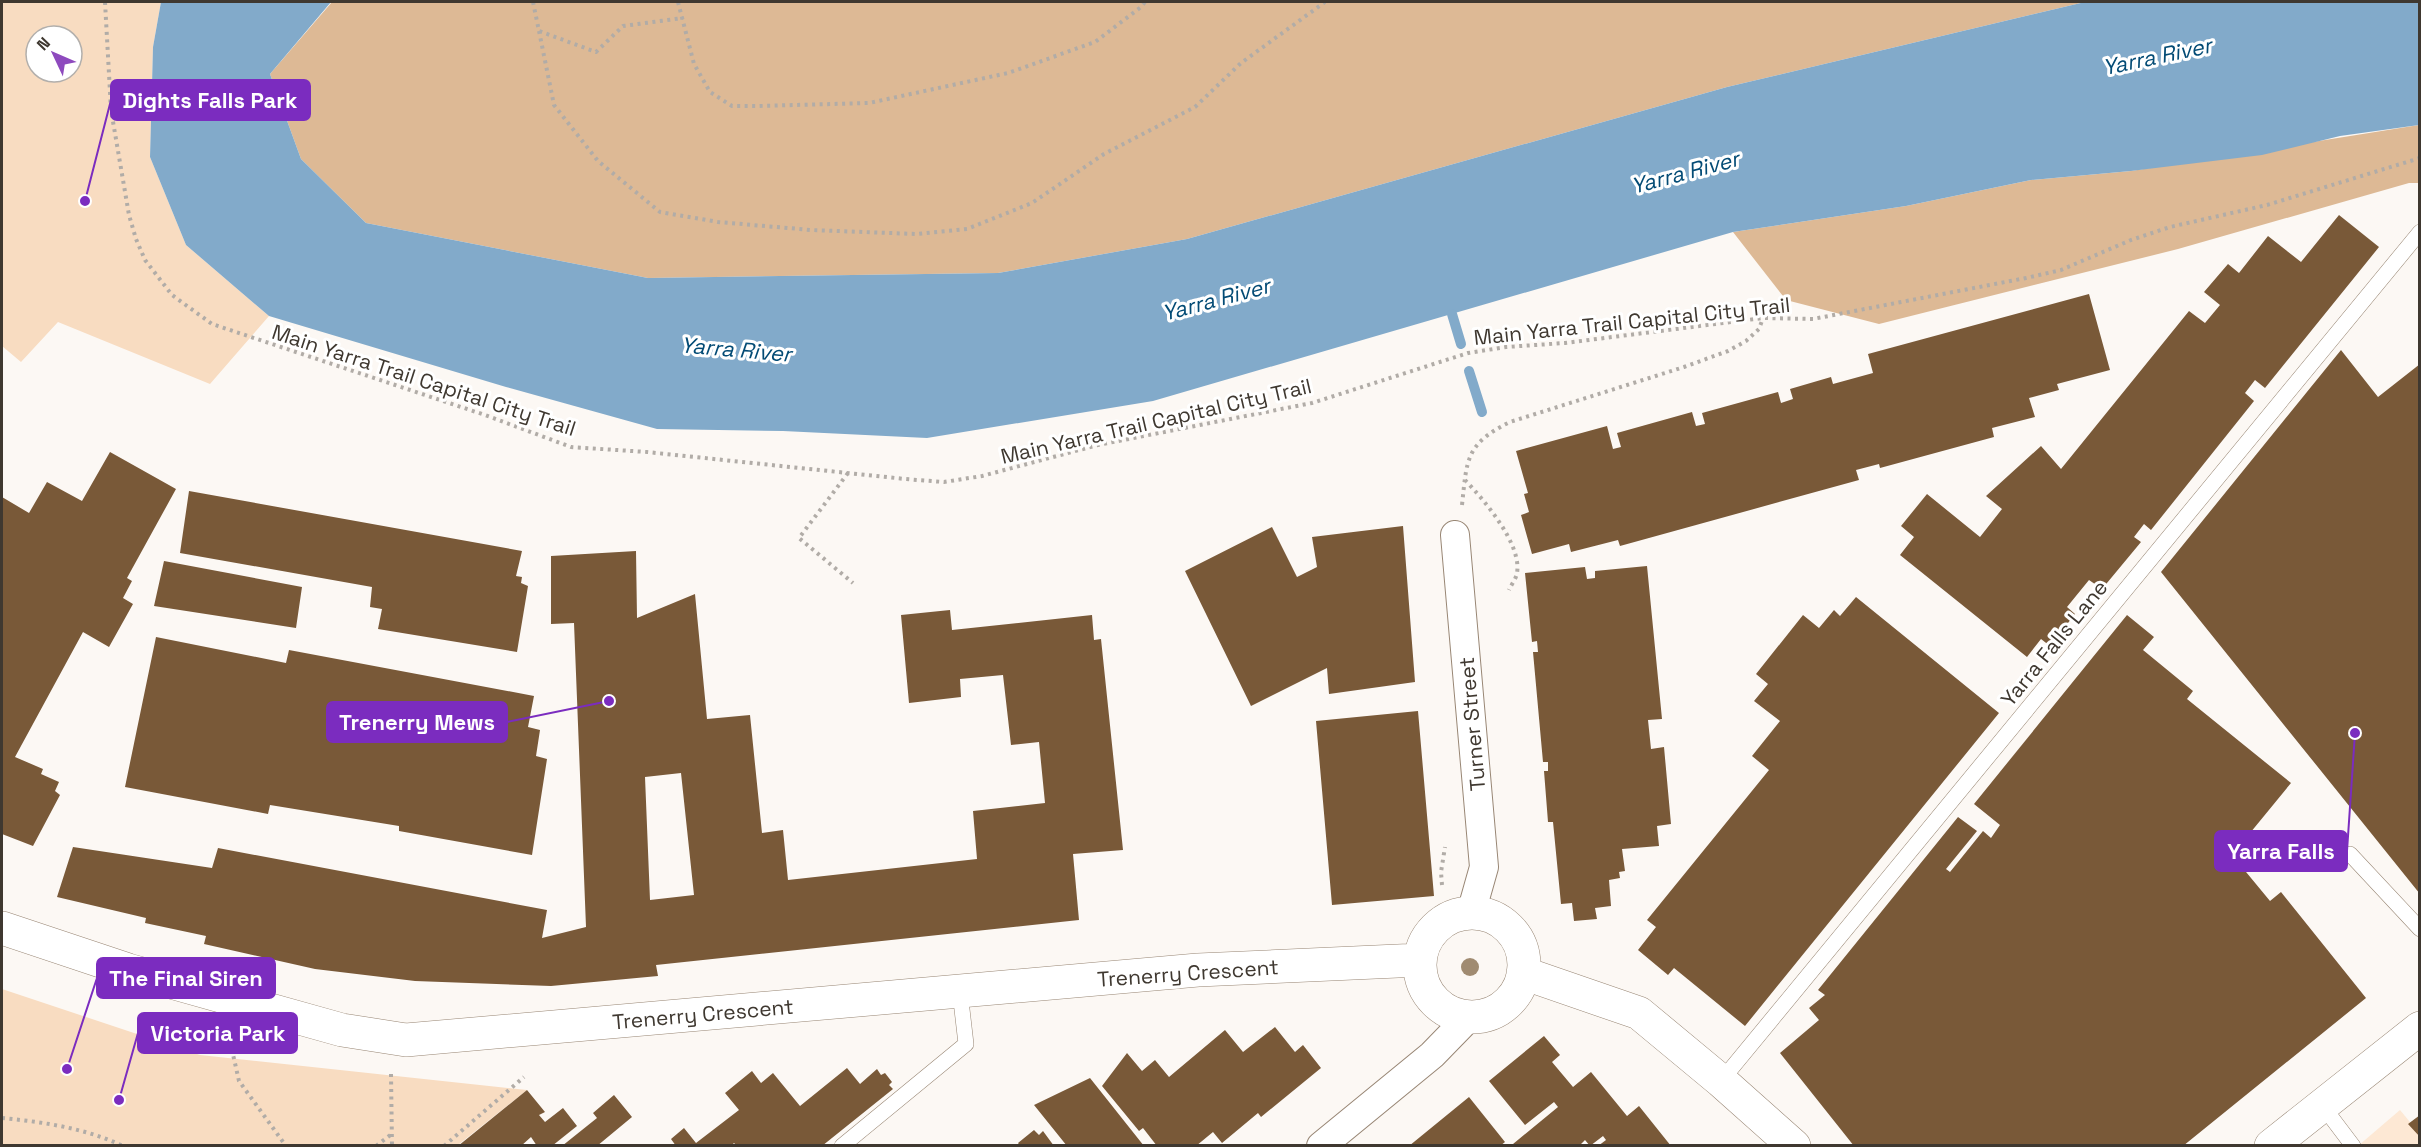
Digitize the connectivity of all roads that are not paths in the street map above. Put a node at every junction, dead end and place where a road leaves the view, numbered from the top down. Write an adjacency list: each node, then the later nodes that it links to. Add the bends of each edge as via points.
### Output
1 (2420, 232): 12 (lane, Yarra Falls Lane)
2 (1455, 535): 4 (street, Turner Street, via 1484,867)
3 (2350, 854): 6 (lane)
4 (1471, 913): 7 (street, via 1442,921 1427,939); 8 (street, via 1486,914 1511,931 1520,943)
5 (2, 928): 9 (street, Trenerry Crescent, via 68,952 208,993 342,1030 406,1040)
6 (2420, 929)
7 (1420, 960): 9 (street, Trenerry Crescent, via 1198,970); 10 (street, via 1427,992 1438,1005)
8 (1523, 973): 10 (street, via 1510,1000 1484,1015); 12 (street, via 1639,1013)
9 (960, 992): 15 (lane, via 966,1044)
10 (1469, 1017): 16 (street, via 1432,1055)
11 (2420, 1028): 13 (street)
12 (1721, 1081): 14 (street)
13 (2322, 1105): 17 (street); 18 (lane)
14 (1793, 1145)
15 (843, 1146)
16 (1321, 1146)
17 (2271, 1146)
18 (2354, 1146)

